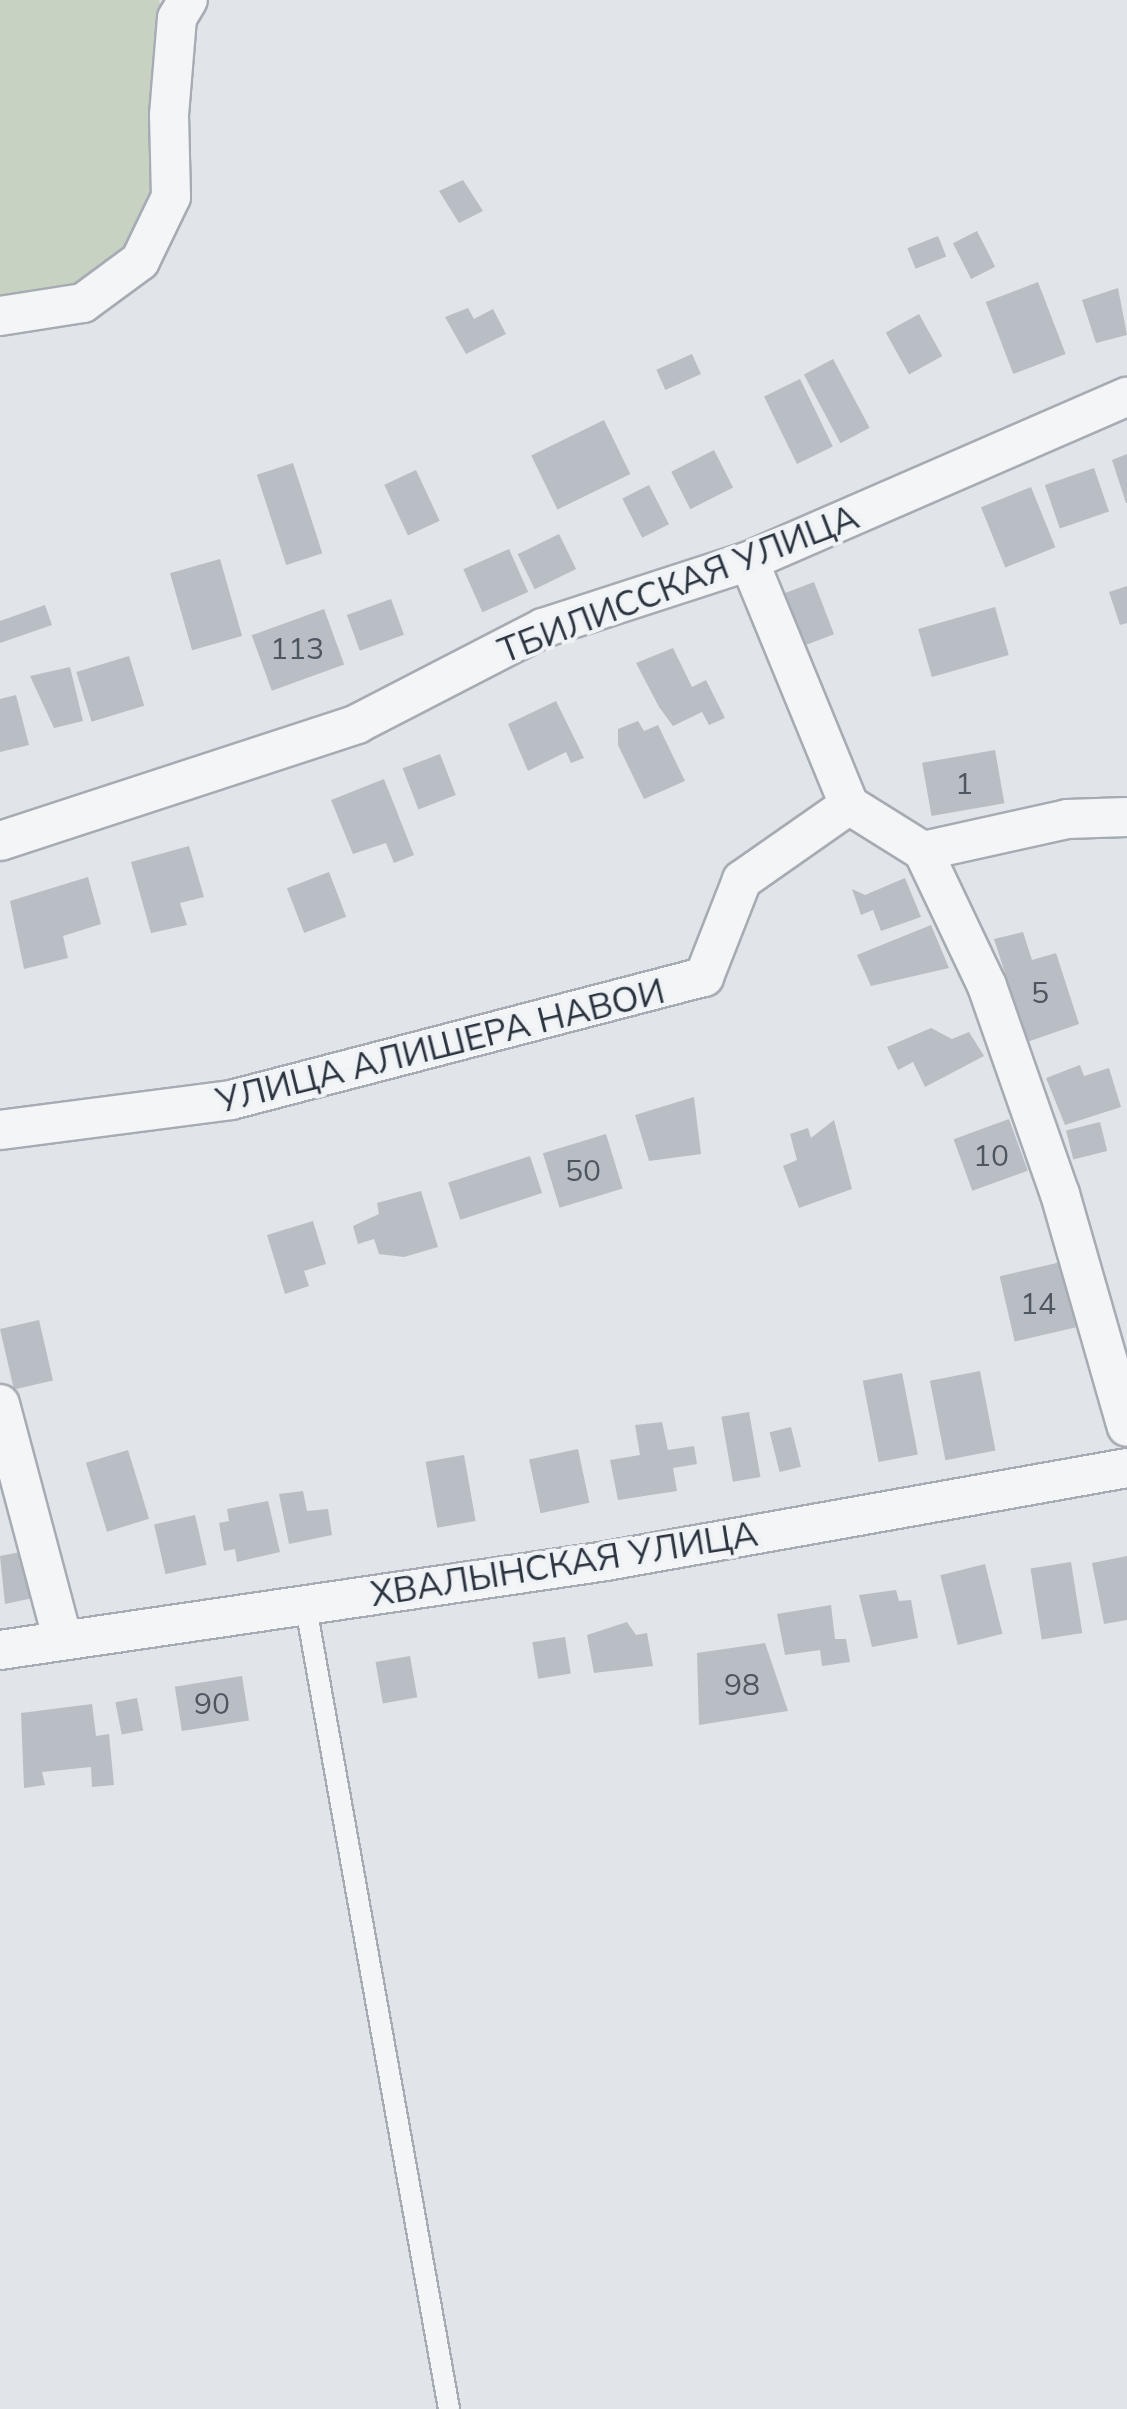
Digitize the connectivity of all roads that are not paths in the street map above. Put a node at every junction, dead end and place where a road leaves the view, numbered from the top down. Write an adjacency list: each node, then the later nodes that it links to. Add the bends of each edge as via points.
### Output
1 (188, 0): 2 (street, via 174,57 170,197 140,261 83,303)
2 (0, 316)
3 (1127, 397): 4 (street, ТБИЛИССКАЯ УЛИЦА)
4 (749, 560): 5 (street); 7 (street, ТБИЛИССКАЯ УЛИЦА, via 543,628 356,724)
5 (849, 805): 8 (street); 9 (street, УЛИЦА АЛИШЕРА НАВОИ, via 742,880 704,977 231,1100)
6 (1127, 817): 8 (street, via 1067,819)
7 (0, 842)
8 (924, 851): 11 (street, via 1030,1104)
9 (0, 1130)
10 (0, 1404): 14 (street)
11 (1127, 1427)
12 (1127, 1468): 13 (street, ХВАЛЫНСКАЯ УЛИЦА, via 606,1561)
13 (306, 1602): 14 (street, ХВАЛЫНСКАЯ УЛИЦА); 16 (lane)
14 (62, 1636): 15 (street, ХВАЛЫНСКАЯ УЛИЦА)
15 (0, 1650)
16 (450, 2409)

